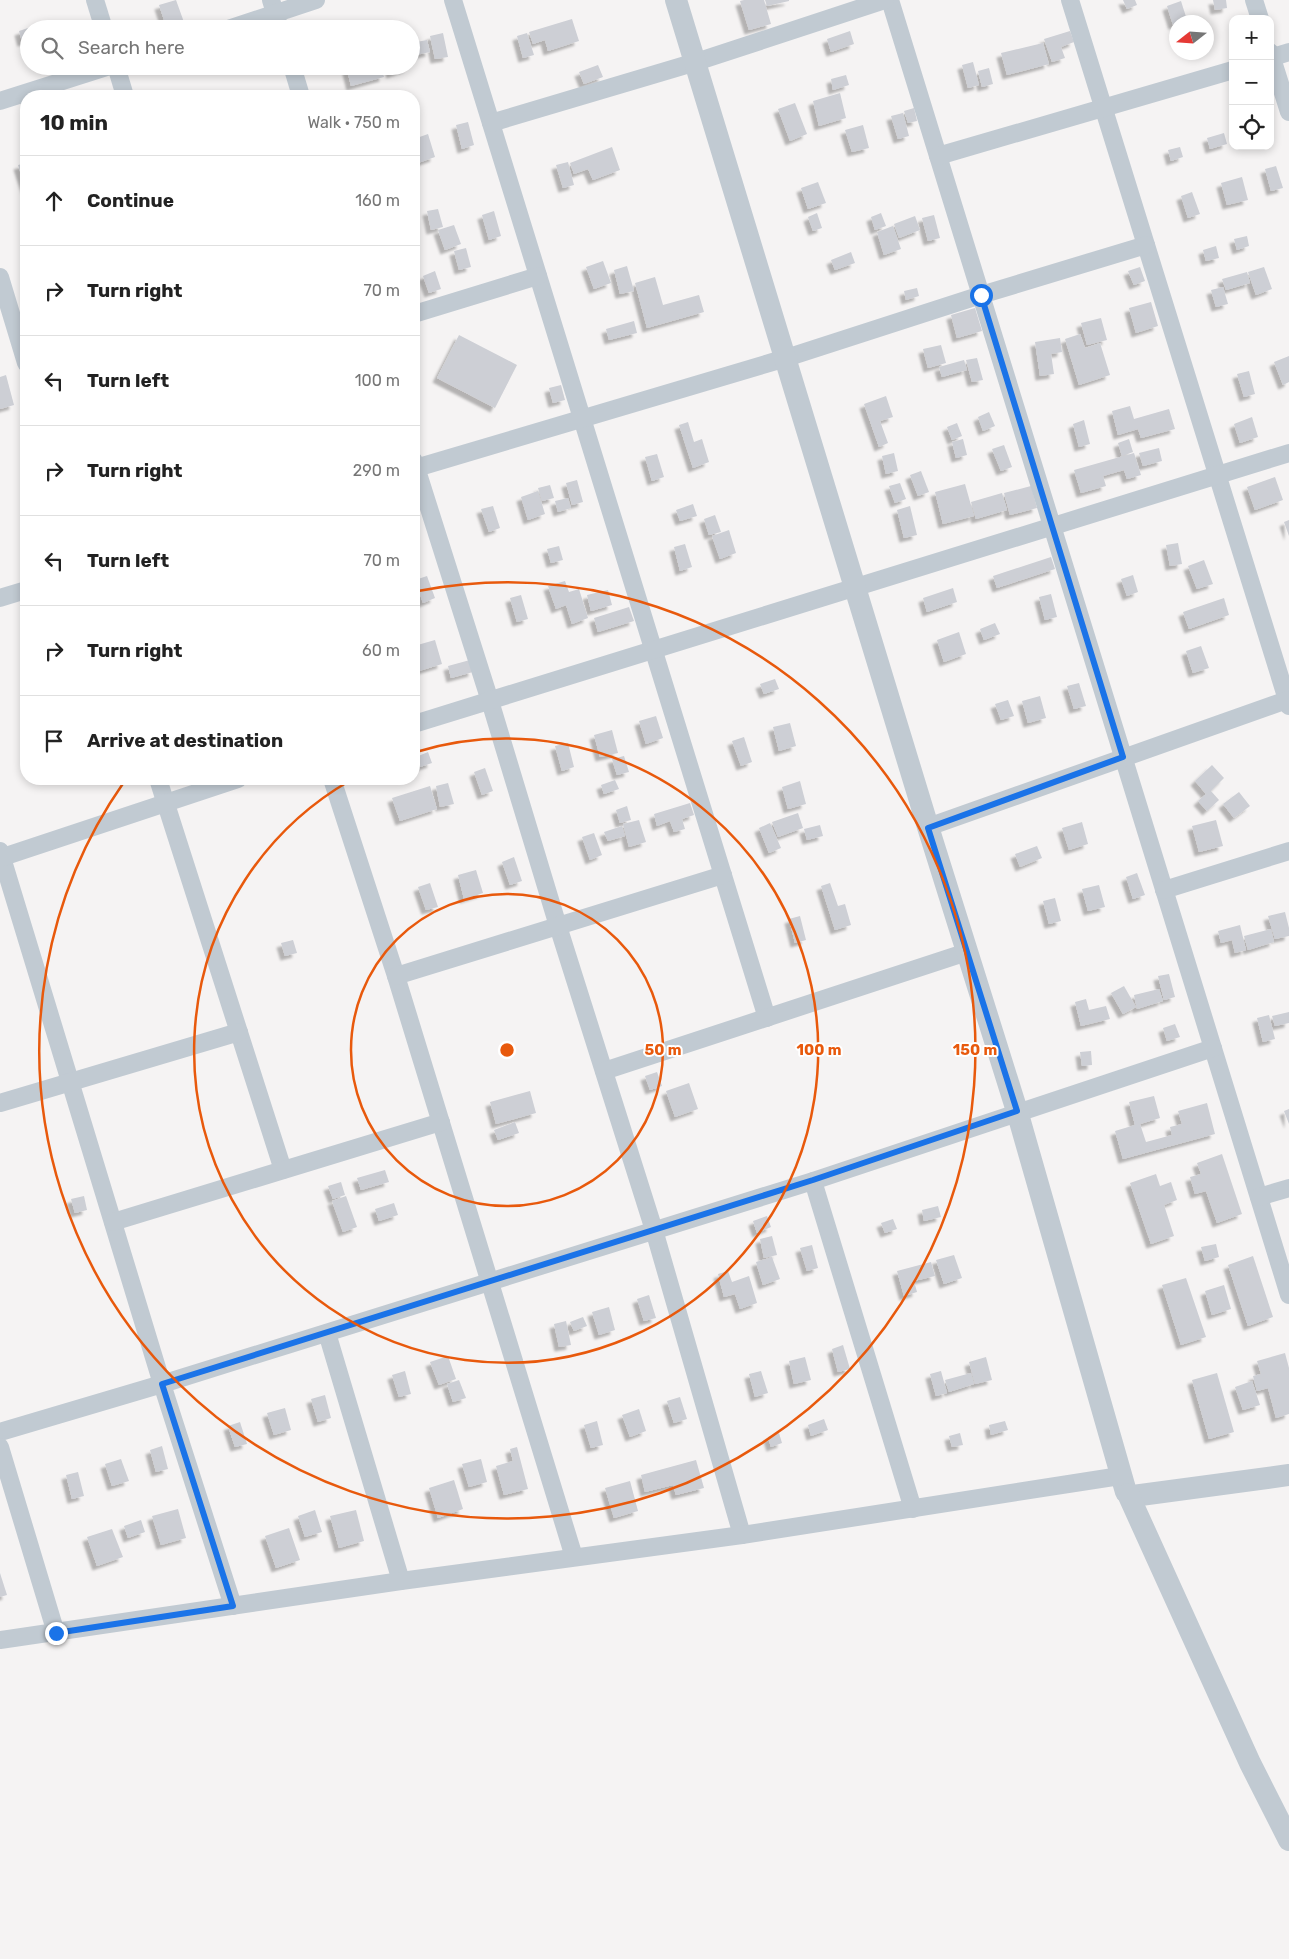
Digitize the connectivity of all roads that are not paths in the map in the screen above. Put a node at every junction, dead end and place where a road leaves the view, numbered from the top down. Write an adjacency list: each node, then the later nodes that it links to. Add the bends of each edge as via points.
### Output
1 (95, 0): 11 (street)
2 (316, 0): 9 (street)
3 (453, 0): 28 (street)
4 (676, 0): 16 (street)
5 (885, 0): 16 (street)
6 (890, 0): 29 (street)
7 (1070, 0): 26 (street)
8 (1254, 0): 10 (street)
9 (276, 14): 12 (street)
10 (1259, 15)
11 (101, 20)
12 (257, 20)
13 (1289, 52): 14 (street)
14 (1274, 55)
15 (1272, 60): 27 (street)
16 (696, 62): 28 (street); 36 (street)
17 (1229, 71): 26 (street)
18 (82, 75): 21 (street)
19 (119, 75): 22 (street)
20 (295, 75): 23 (street)
21 (35, 90)
22 (123, 90)
23 (299, 90)
24 (20, 95): 25 (street)
25 (0, 101)
26 (1104, 108): 29 (street); 30 (street)
27 (1289, 112)
28 (491, 123): 31 (street)
29 (938, 156): 33 (street)
30 (1146, 245): 33 (street); 40 (street)
31 (538, 276): 34 (street); 37 (street)
32 (0, 277): 35 (street)
33 (981, 295): 36 (street); 42 (street)
34 (420, 312)
35 (20, 342)
36 (786, 358): 37 (street); 43 (street)
37 (582, 418): 39 (street); 46 (street)
38 (1289, 453): 40 (street)
39 (420, 464)
40 (1217, 475): 42 (street); 48 (street)
41 (420, 481): 47 (street)
42 (1052, 525): 43 (street); 50 (street)
43 (854, 587): 46 (street); 55 (street)
44 (20, 592): 45 (street)
45 (0, 598)
46 (653, 648): 47 (street); 58 (street)
47 (490, 701): 49 (street); 60 (street)
48 (1288, 703): 50 (street)
49 (420, 722)
50 (1123, 757): 55 (street); 59 (street)
51 (160, 785): 54 (street)
52 (219, 785): 54 (street)
53 (334, 785): 62 (street)
54 (166, 802): 57 (street); 64 (street)
55 (928, 828): 61 (street)
56 (1289, 851): 59 (street)
57 (1, 855): 67 (street)
58 (723, 875): 60 (street); 63 (street)
59 (1164, 890): 65 (street)
60 (558, 926): 62 (street); 66 (street)
61 (967, 952): 63 (street); 69 (street)
62 (396, 976): 70 (street)
63 (767, 1018): 66 (street)
64 (239, 1032): 67 (street); 71 (street)
65 (1213, 1048): 69 (street); 74 (street)
66 (604, 1071): 76 (street)
67 (70, 1082): 68 (street); 75 (street)
68 (0, 1104)
69 (1017, 1111): 72 (street); 84 (street)
70 (441, 1122): 71 (street); 77 (street)
71 (283, 1170): 75 (street)
72 (813, 1180): 76 (street); 85 (street)
73 (1289, 1188): 74 (street)
74 (1259, 1197): 78 (street)
75 (113, 1222): 80 (street)
76 (654, 1230): 77 (street); 86 (street)
77 (490, 1282): 79 (street); 87 (street)
78 (1289, 1295)
79 (327, 1333): 80 (street); 88 (street)
80 (162, 1384): 81 (street); 89 (street)
81 (0, 1432)
82 (0, 1448): 90 (street)
83 (1289, 1474): 84 (street, via 1133,1496)
84 (1124, 1485): 85 (street); 92 (street, via 1250,1763)
85 (914, 1509): 86 (street)
86 (742, 1535): 87 (street)
87 (574, 1557): 88 (street)
88 (401, 1581): 89 (street)
89 (233, 1606): 90 (street)
90 (56, 1633): 91 (street)
91 (0, 1640)
92 (1289, 1840)

